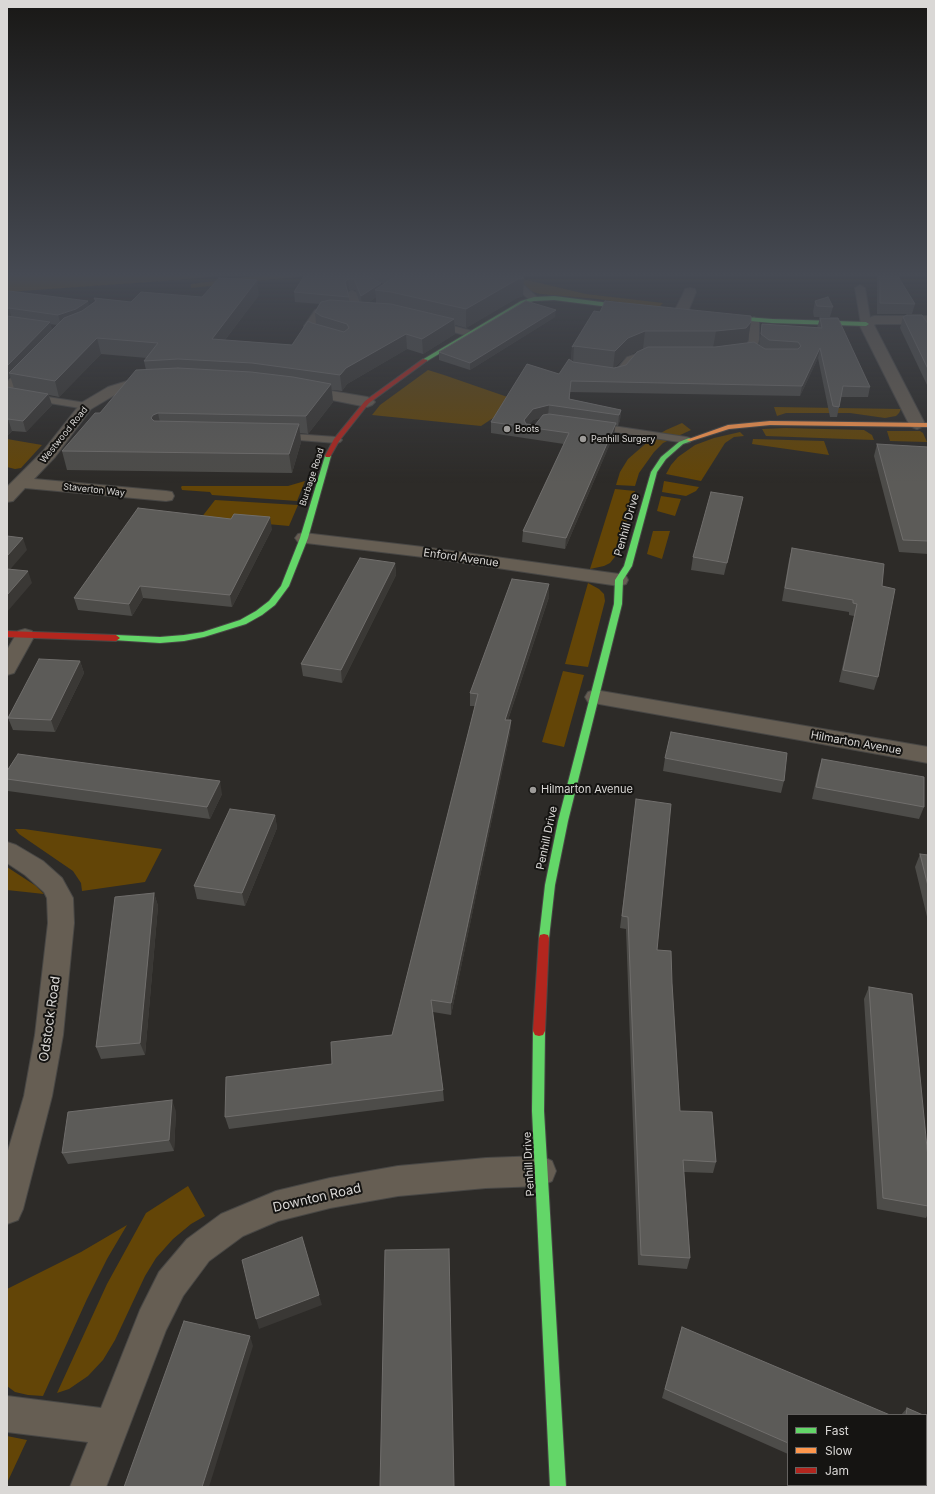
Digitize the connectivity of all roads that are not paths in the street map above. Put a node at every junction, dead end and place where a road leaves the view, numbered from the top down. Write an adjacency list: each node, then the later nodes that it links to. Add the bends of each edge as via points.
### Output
1 (453, 343): 11 (street, Burbage Road)
2 (754, 343): 5 (lane, via 755,348)
3 (877, 343): 14 (street)
4 (658, 352): 7 (lane, via 644,353 631,359 617,373)
5 (725, 352)
6 (34, 360): 10 (lane)
7 (595, 372)
8 (163, 380): 12 (street, Westwood Road, via 127,385 100,396)
9 (288, 388): 11 (street)
10 (12, 393): 12 (lane)
11 (367, 402): 16 (street, Burbage Road)
12 (86, 406): 18 (street, Westwood Road, via 49,454)
13 (584, 425): 17 (lane)
14 (923, 425): 17 (street, Penhill Drive, via 758,423 711,431)
15 (269, 436): 16 (lane)
16 (336, 440): 21 (street, Burbage Road, via 329,451)
17 (686, 440): 22 (street, Penhill Drive, via 663,458 654,472 628,566)
18 (22, 483): 19 (street, Staverton Way); 20 (street, Westwood Road)
19 (166, 496)
20 (7, 497)
21 (304, 538): 22 (street, Enford Avenue); 23 (street, Burbage Road, via 285,586 272,603 254,616 223,629 184,638 160,640)
22 (619, 580): 25 (street, Penhill Drive, via 618,604)
23 (16, 635): 24 (street)
24 (7, 668)
25 (595, 697): 26 (street, Hilmarton Avenue); 28 (street, Penhill Drive, via 562,821 544,934 538,1044)
26 (928, 755)
27 (7, 851): 29 (street, Odstock Road, via 34,868 53,885 60,898 61,923 49,1036 38,1096)
28 (541, 1171): 31 (street, Downton Road, via 465,1175 330,1193 276,1206 232,1225 198,1250 171,1284 152,1322); 33 (street, Penhill Drive)
29 (7, 1209)
30 (7, 1414): 31 (street)
31 (111, 1427): 32 (street, Downton Road)
32 (88, 1487)
33 (558, 1487)

